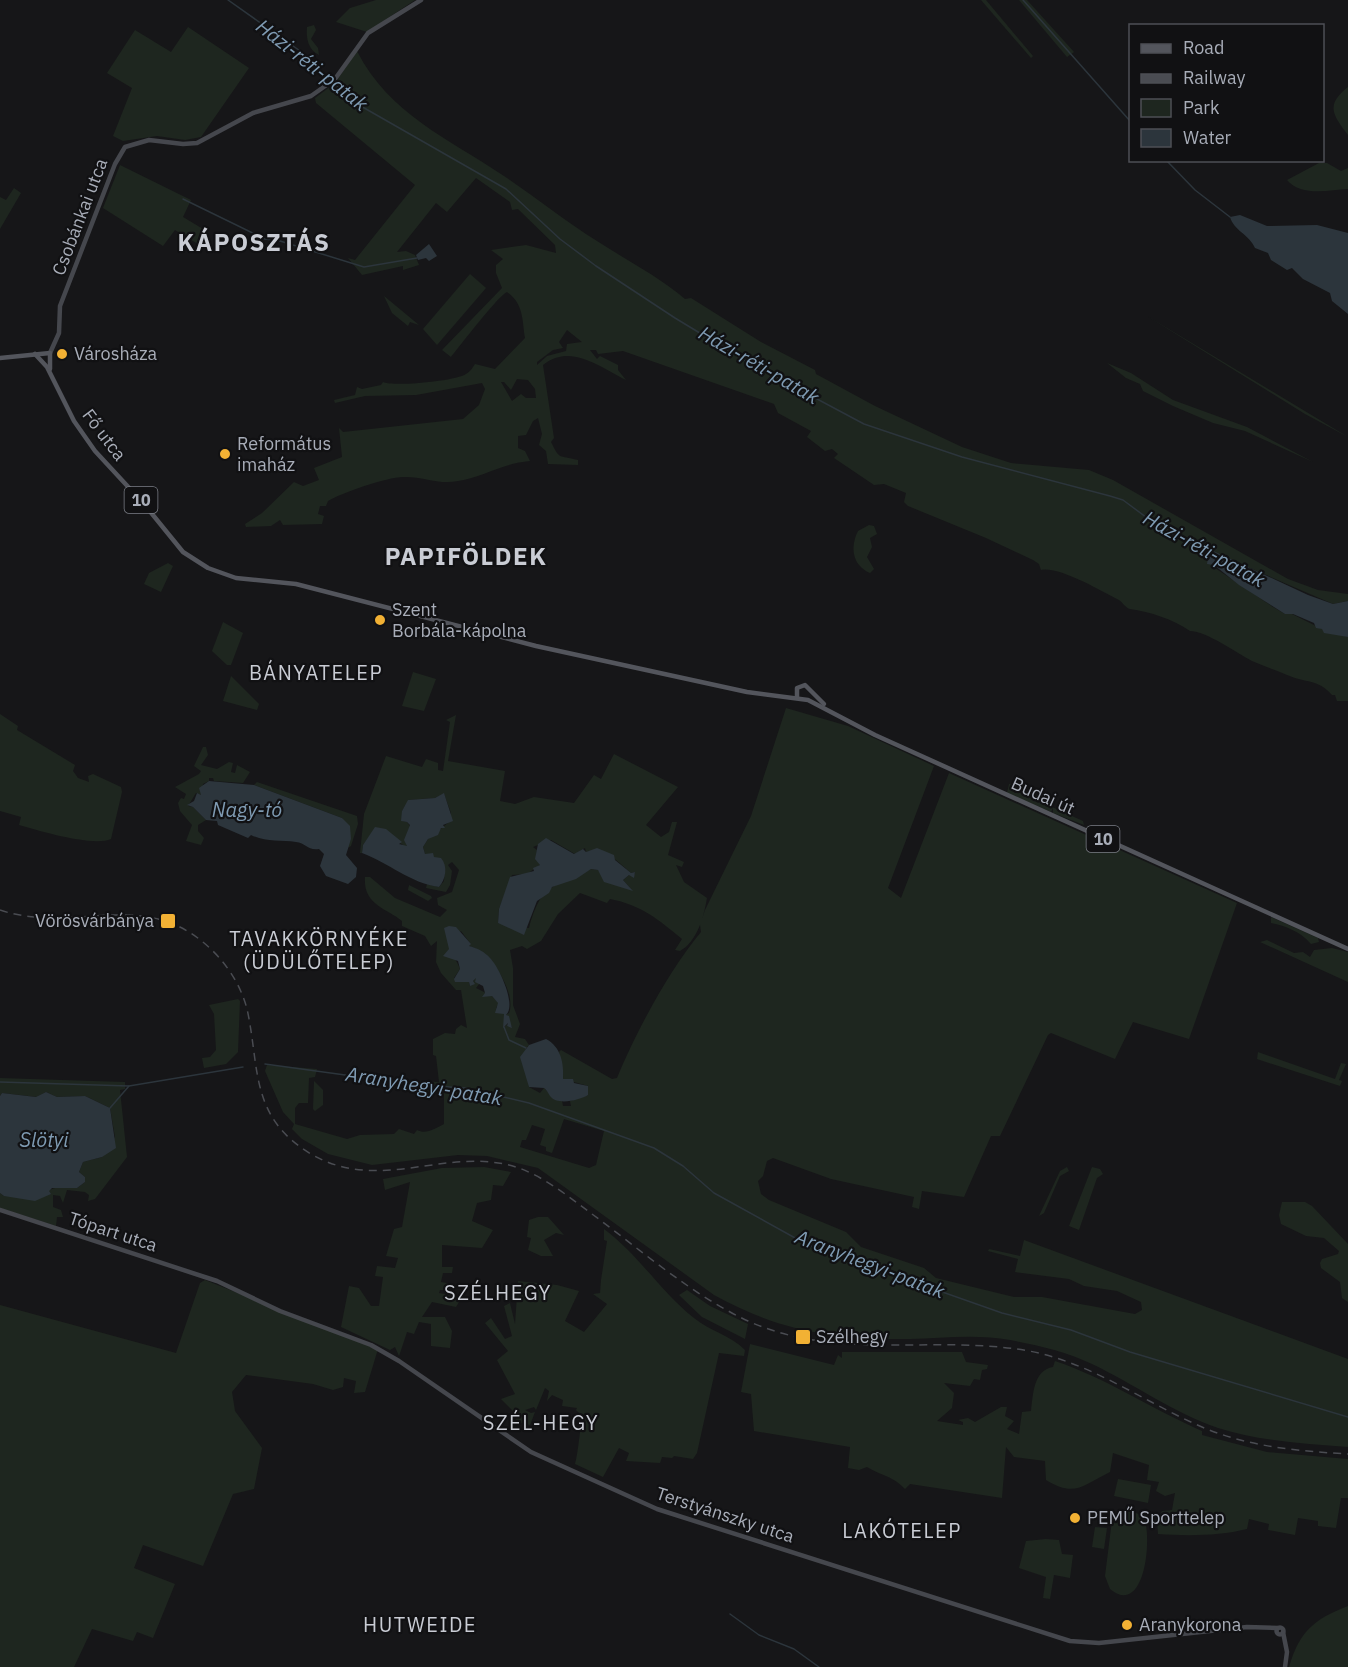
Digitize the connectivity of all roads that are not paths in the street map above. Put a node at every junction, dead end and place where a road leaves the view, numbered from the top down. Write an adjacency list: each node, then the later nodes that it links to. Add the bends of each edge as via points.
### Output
1 (421, 0): 3 (main road, Csobánkai utca, via 368,33 329,84 311,96 253,113 197,142 149,140 125,147 60,306 59,333)
2 (35, 354): 3 (main road); 4 (main road); 5 (main road, Fő utca / 10)
3 (49, 354): 5 (main road); 6 (main road)
4 (0, 358)
5 (43, 360): 6 (main road, Fő utca / 10)
6 (51, 374): 9 (main road, Fő utca / 10, via 74,421 95,451 189,556 208,568 229,576 321,589 545,648)
7 (796, 690): 8 (main road, 10, via 804,685); 9 (main road, 10); 10 (main road)
8 (811, 693): 11 (main road); 12 (main road, 10)
9 (777, 696): 10 (main road, 10)
10 (797, 698): 11 (main road, 10)
11 (808, 700): 12 (main road, 10)
12 (828, 708): 13 (main road, Budai út / 10, via 875,735)
13 (1348, 949)
14 (0, 1210): 15 (main road, Tópart utca)
15 (217, 1281): 16 (main road, Terstyánszky utca, via 300,1320 371,1345 531,1452 687,1520 1077,1642 1267,1628 1279,1632 1285,1642)
16 (1285, 1667)

